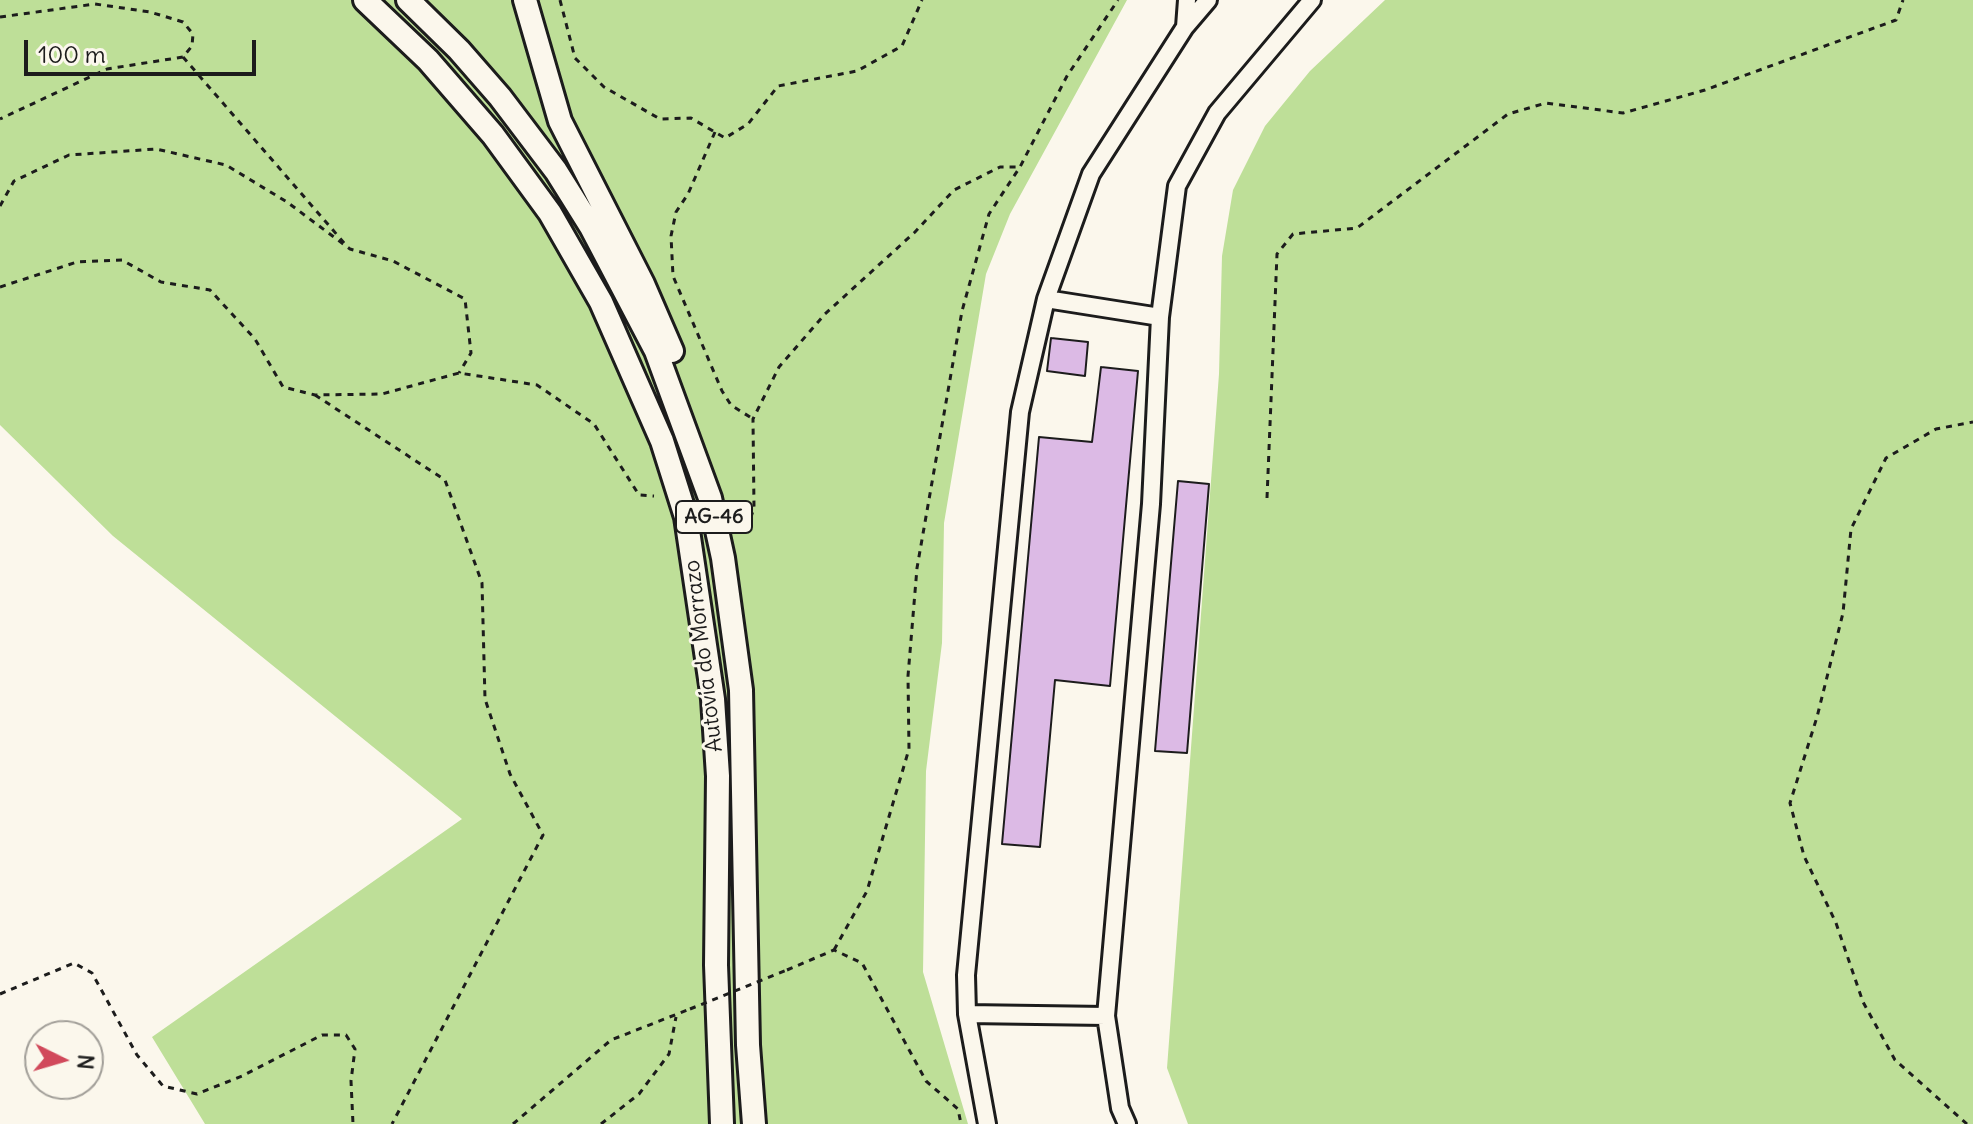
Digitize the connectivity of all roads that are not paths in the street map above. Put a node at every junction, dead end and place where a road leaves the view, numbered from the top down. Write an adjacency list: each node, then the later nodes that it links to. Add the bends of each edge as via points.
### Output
1 (365, 0): 13 (highway, Autovía do Morrazo / AG-46, via 428,60 550,213 601,302 662,441 686,517 713,699)
2 (408, 0): 10 (highway, Autovía do Morrazo / AG-46, via 500,97 591,227 656,351)
3 (525, 0): 10 (highway, via 560,121 643,284 692,403)
4 (1187, 0): 7 (street)
5 (1208, 0): 7 (street)
6 (1312, 0): 9 (street, via 1217,113 1177,186)
7 (1185, 27): 8 (street, via 1091,174)
8 (1046, 299): 9 (street); 11 (street, via 1020,412 966,975)
9 (1160, 317): 12 (street, via 1151,504)
10 (718, 498): 14 (highway, Autovía do Morrazo / AG-46, via 741,690)
11 (967, 1014): 12 (street); 15 (street)
12 (1106, 1016): 16 (street)
13 (722, 1124)
14 (754, 1124)
15 (987, 1124)
16 (1127, 1124)

